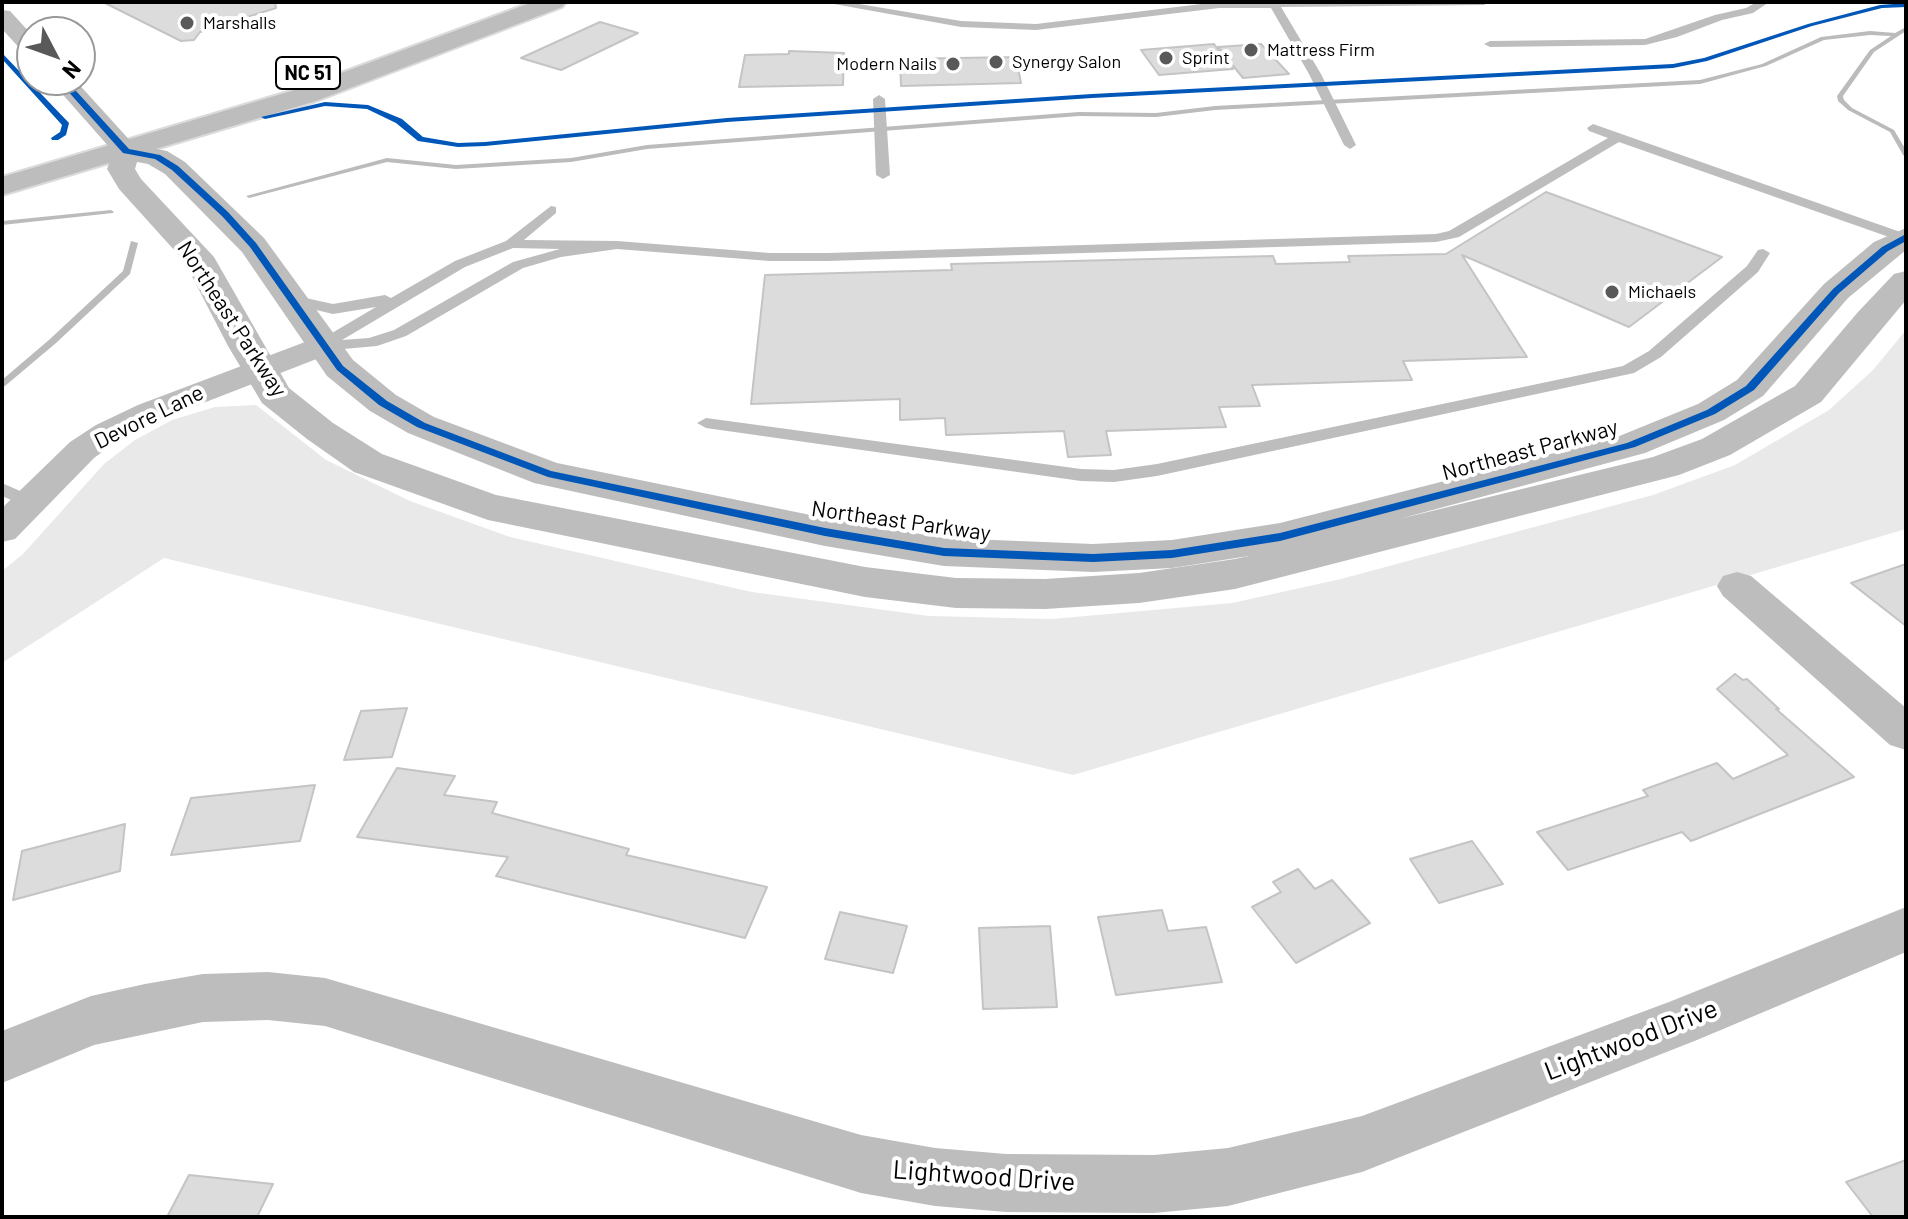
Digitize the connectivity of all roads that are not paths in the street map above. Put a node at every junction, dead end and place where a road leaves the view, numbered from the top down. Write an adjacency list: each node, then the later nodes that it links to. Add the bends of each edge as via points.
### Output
1 (501, 2): 16 (street, NC 51)
2 (531, 2): 10 (street)
3 (554, 2): 10 (street, NC 51)
4 (828, 2): 7 (lane, via 961,24 1036,27)
5 (1484, 2): 7 (lane)
6 (1764, 2): 11 (lane, via 1645,42)
7 (1274, 3): 17 (lane)
8 (2, 16): 9 (street)
9 (16, 31)
10 (473, 34): 16 (street, NC 51, via 293,100)
11 (1490, 44)
12 (77, 96): 16 (street)
13 (879, 99): 19 (lane)
14 (1593, 128): 15 (lane)
15 (1618, 137): 22 (lane); 24 (lane, via 1454,234 1436,238 828,257)
16 (119, 142): 18 (street, NC 51); 20 (street, NC 51); 28 (street, Northeast Parkway, via 175,168 253,245); 30 (street, Northeast Parkway, via 121,169 129,183 198,257)
17 (1350, 145)
18 (2, 163)
19 (883, 175)
20 (2, 186)
21 (551, 210): 23 (lane)
22 (1905, 238): 29 (street, Northeast Parkway, via 1836,291 1750,388 1711,412 1631,445 1280,537 1172,554 1093,558 944,552 548,474 421,425 383,403)
23 (511, 244): 24 (lane); 27 (lane)
24 (617, 245): 29 (lane, via 518,265 400,333 371,343)
25 (1763, 253): 31 (lane, via 1753,269 1655,354 1628,370 1157,470 1081,475)
26 (1906, 281): 30 (street, Northeast Parkway, via 1808,394 1716,447 1665,466 1235,574 1045,594 956,593 865,582 488,507 368,463 275,395)
27 (423, 286): 28 (lane, via 362,306 333,309); 29 (lane)
28 (292, 300): 29 (street, Northeast Parkway)
29 (321, 346): 30 (street, Devore Lane)
30 (259, 368): 32 (street, Devore Lane, via 108,432)
31 (706, 423)
32 (16, 496): 33 (street, Devore Lane)
33 (2, 530)
34 (1737, 586): 35 (street)
35 (1906, 733)
36 (1906, 929): 37 (street, Lightwood Drive, via 1362,1144 1228,1177 1154,1184 1006,1183 861,1164 402,1023 268,996 203,998 145,1008 91,1021)
37 (2, 1057)

